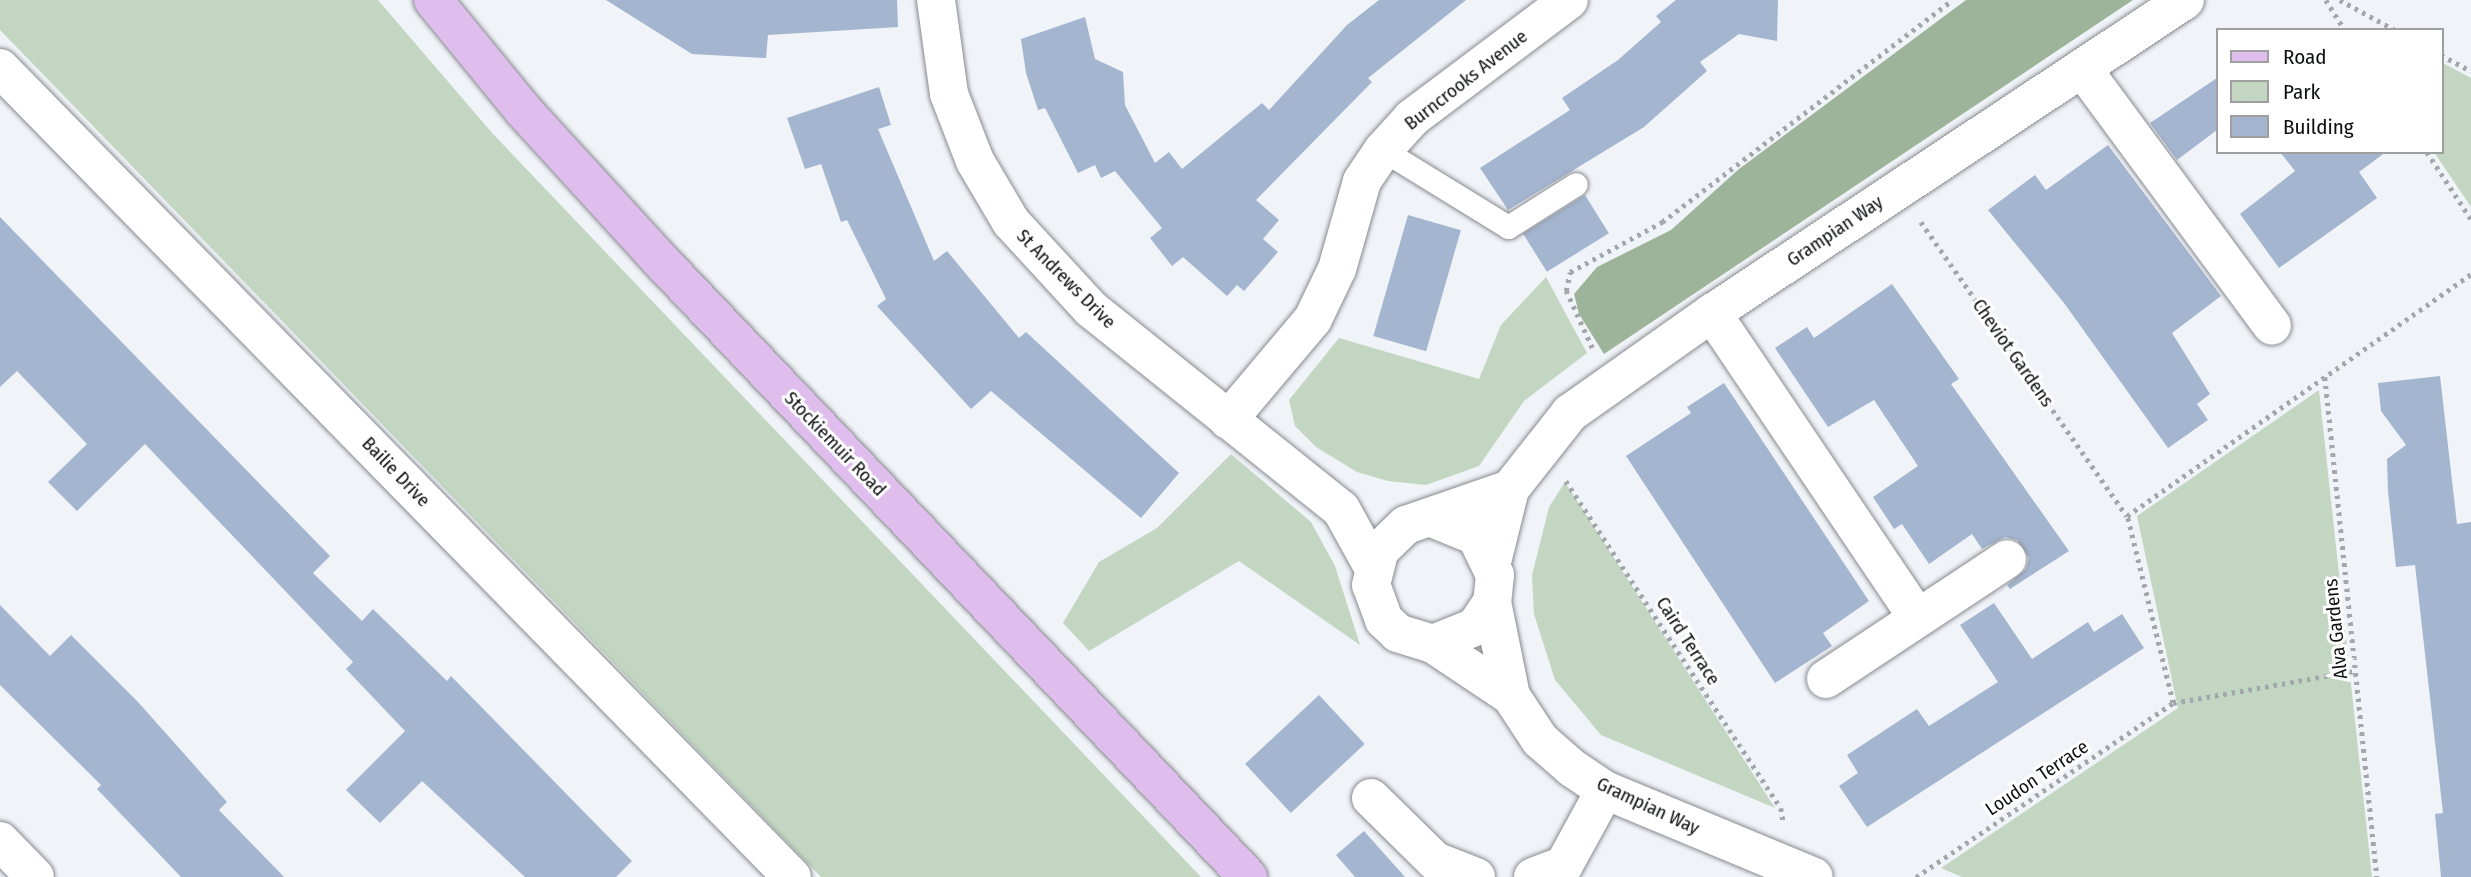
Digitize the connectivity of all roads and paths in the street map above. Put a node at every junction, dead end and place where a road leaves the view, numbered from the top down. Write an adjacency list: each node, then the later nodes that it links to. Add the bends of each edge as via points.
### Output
1 (433, 0): 46 (main road, Stockiemuir Road, via 523,110 661,261)
2 (936, 0): 24 (street, St Andrews Drive, via 949,94 975,161 1011,222 1091,310)
3 (1569, 0): 14 (street, Burncrooks Avenue, via 1412,118)
4 (1952, 0): 23 (path, via 1662,222 1570,272 1566,291 1573,314)
5 (2185, 0): 12 (street, Grampian Way)
6 (2326, 0): 8 (path)
7 (2340, 0): 9 (path)
8 (2344, 28)
9 (2391, 28)
10 (2443, 56): 13 (path)
11 (0, 68): 45 (street, Bailie Drive)
12 (2082, 68): 17 (street, Grampian Way); 21 (street)
13 (2471, 71)
14 (1383, 150): 16 (lane, via 1508,227); 24 (street, Burncrooks Avenue, via 1362,181 1338,269 1314,319)
15 (2428, 154): 18 (path)
16 (1576, 184)
17 (1899, 189): 20 (street, Grampian Way); 28 (path, Cheviot Gardens)
18 (2471, 219)
19 (2471, 274): 22 (path)
20 (1712, 313): 23 (street, Grampian Way); 34 (street)
21 (2272, 326)
22 (2325, 377): 28 (path); 36 (path, Alva Gardens)
23 (1613, 384): 25 (street, Grampian Way, via 1570,414)
24 (1228, 420): 27 (street, St Andrews Drive)
25 (1542, 443): 26 (street, Grampian Way); 43 (path, Caird Terrace, via 1781,808 1783,827)
26 (1510, 489): 29 (street); 31 (street, Grampian Way)
27 (1341, 509): 29 (street, St Andrews Drive); 32 (street, St Andrews Drive)
28 (2127, 516): 39 (path)
29 (1420, 522): 31 (street, via 1470,532); 32 (street, via 1380,550)
30 (2007, 559): 34 (street)
31 (1492, 562): 33 (street, Grampian Way)
32 (1373, 567): 35 (street, Grampian Way, via 1371,585 1384,620 1398,633)
33 (1492, 602): 35 (street, via 1475,627); 38 (street, Grampian Way)
34 (1917, 617): 37 (street)
35 (1433, 644): 38 (street, Grampian Way)
36 (2355, 671): 39 (path); 51 (path, Alva Gardens)
37 (1826, 679)
38 (1511, 696): 40 (street, Grampian Way, via 1540,740)
39 (2173, 703): 50 (path, Loudon Terrace)
40 (1605, 790): 43 (street, Grampian Way); 48 (street, via 1564,865)
41 (1371, 798): 47 (street, via 1435,862)
42 (0, 841): 44 (street)
43 (1774, 862): 49 (street, Grampian Way)
44 (35, 877)
45 (792, 877)
46 (1248, 877)
47 (1476, 877)
48 (1533, 877)
49 (1814, 877)
50 (1916, 877)
51 (2377, 877)

